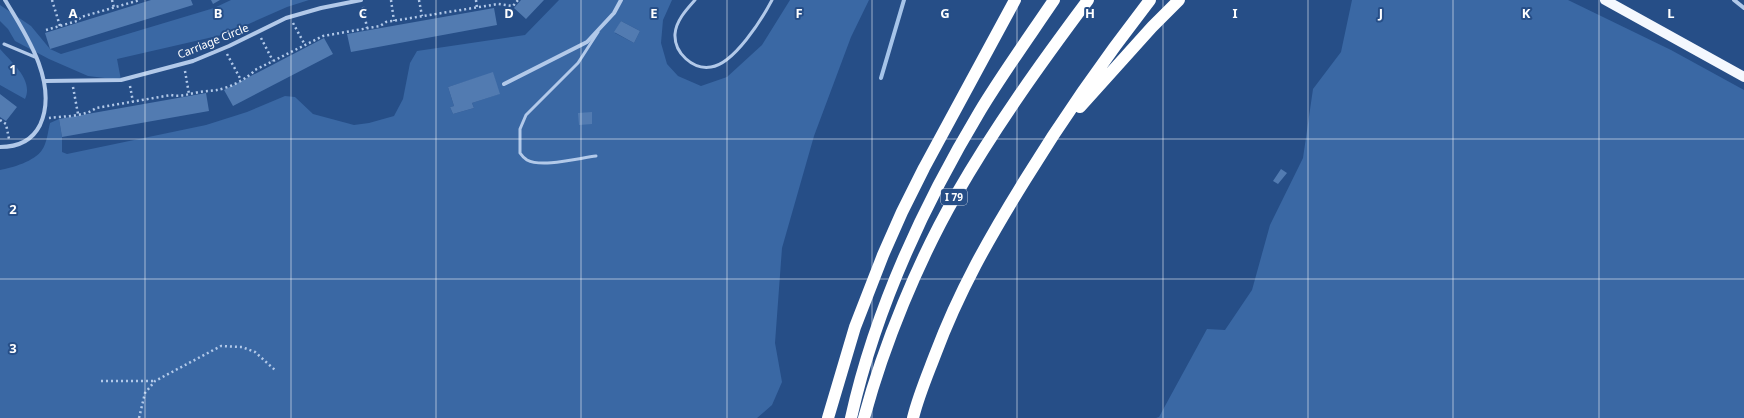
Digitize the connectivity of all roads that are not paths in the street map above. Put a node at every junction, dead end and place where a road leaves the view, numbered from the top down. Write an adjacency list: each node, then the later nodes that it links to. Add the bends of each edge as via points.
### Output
1 (5, 0): 16 (street)
2 (361, 0): 18 (street, Carriage Circle, via 290,17 225,48 183,64 129,78)
3 (621, 0): 14 (street, via 614,13)
4 (694, 0): 5 (lane, via 684,12 675,34 678,48 686,60 697,66 711,67 736,52 764,16)
5 (772, 0)
6 (1015, 0): 23 (highway, via 902,212 855,327)
7 (1054, 0): 24 (highway, via 981,110 921,221 878,327 862,373)
8 (1088, 0): 25 (highway, I 79, via 995,130 955,196 901,310)
9 (1150, 0): 20 (highway, via 1123,34)
10 (1179, 0): 20 (highway)
11 (1605, 0): 17 (main road)
12 (1734, 0): 13 (street)
13 (1744, 8)
14 (602, 26): 19 (street, via 587,42); 22 (lane, via 578,63 526,115 520,129 519,146 520,153 531,162 544,163)
15 (4, 44): 16 (lane)
16 (35, 57): 18 (street)
17 (1744, 77)
18 (45, 81): 21 (street, via 43,119 36,133 30,139)
19 (504, 84)
20 (1048, 142): 26 (highway, via 988,239 965,284 946,327)
21 (0, 147)
22 (596, 156)
23 (828, 418)
24 (851, 418)
25 (864, 418)
26 (913, 418)

